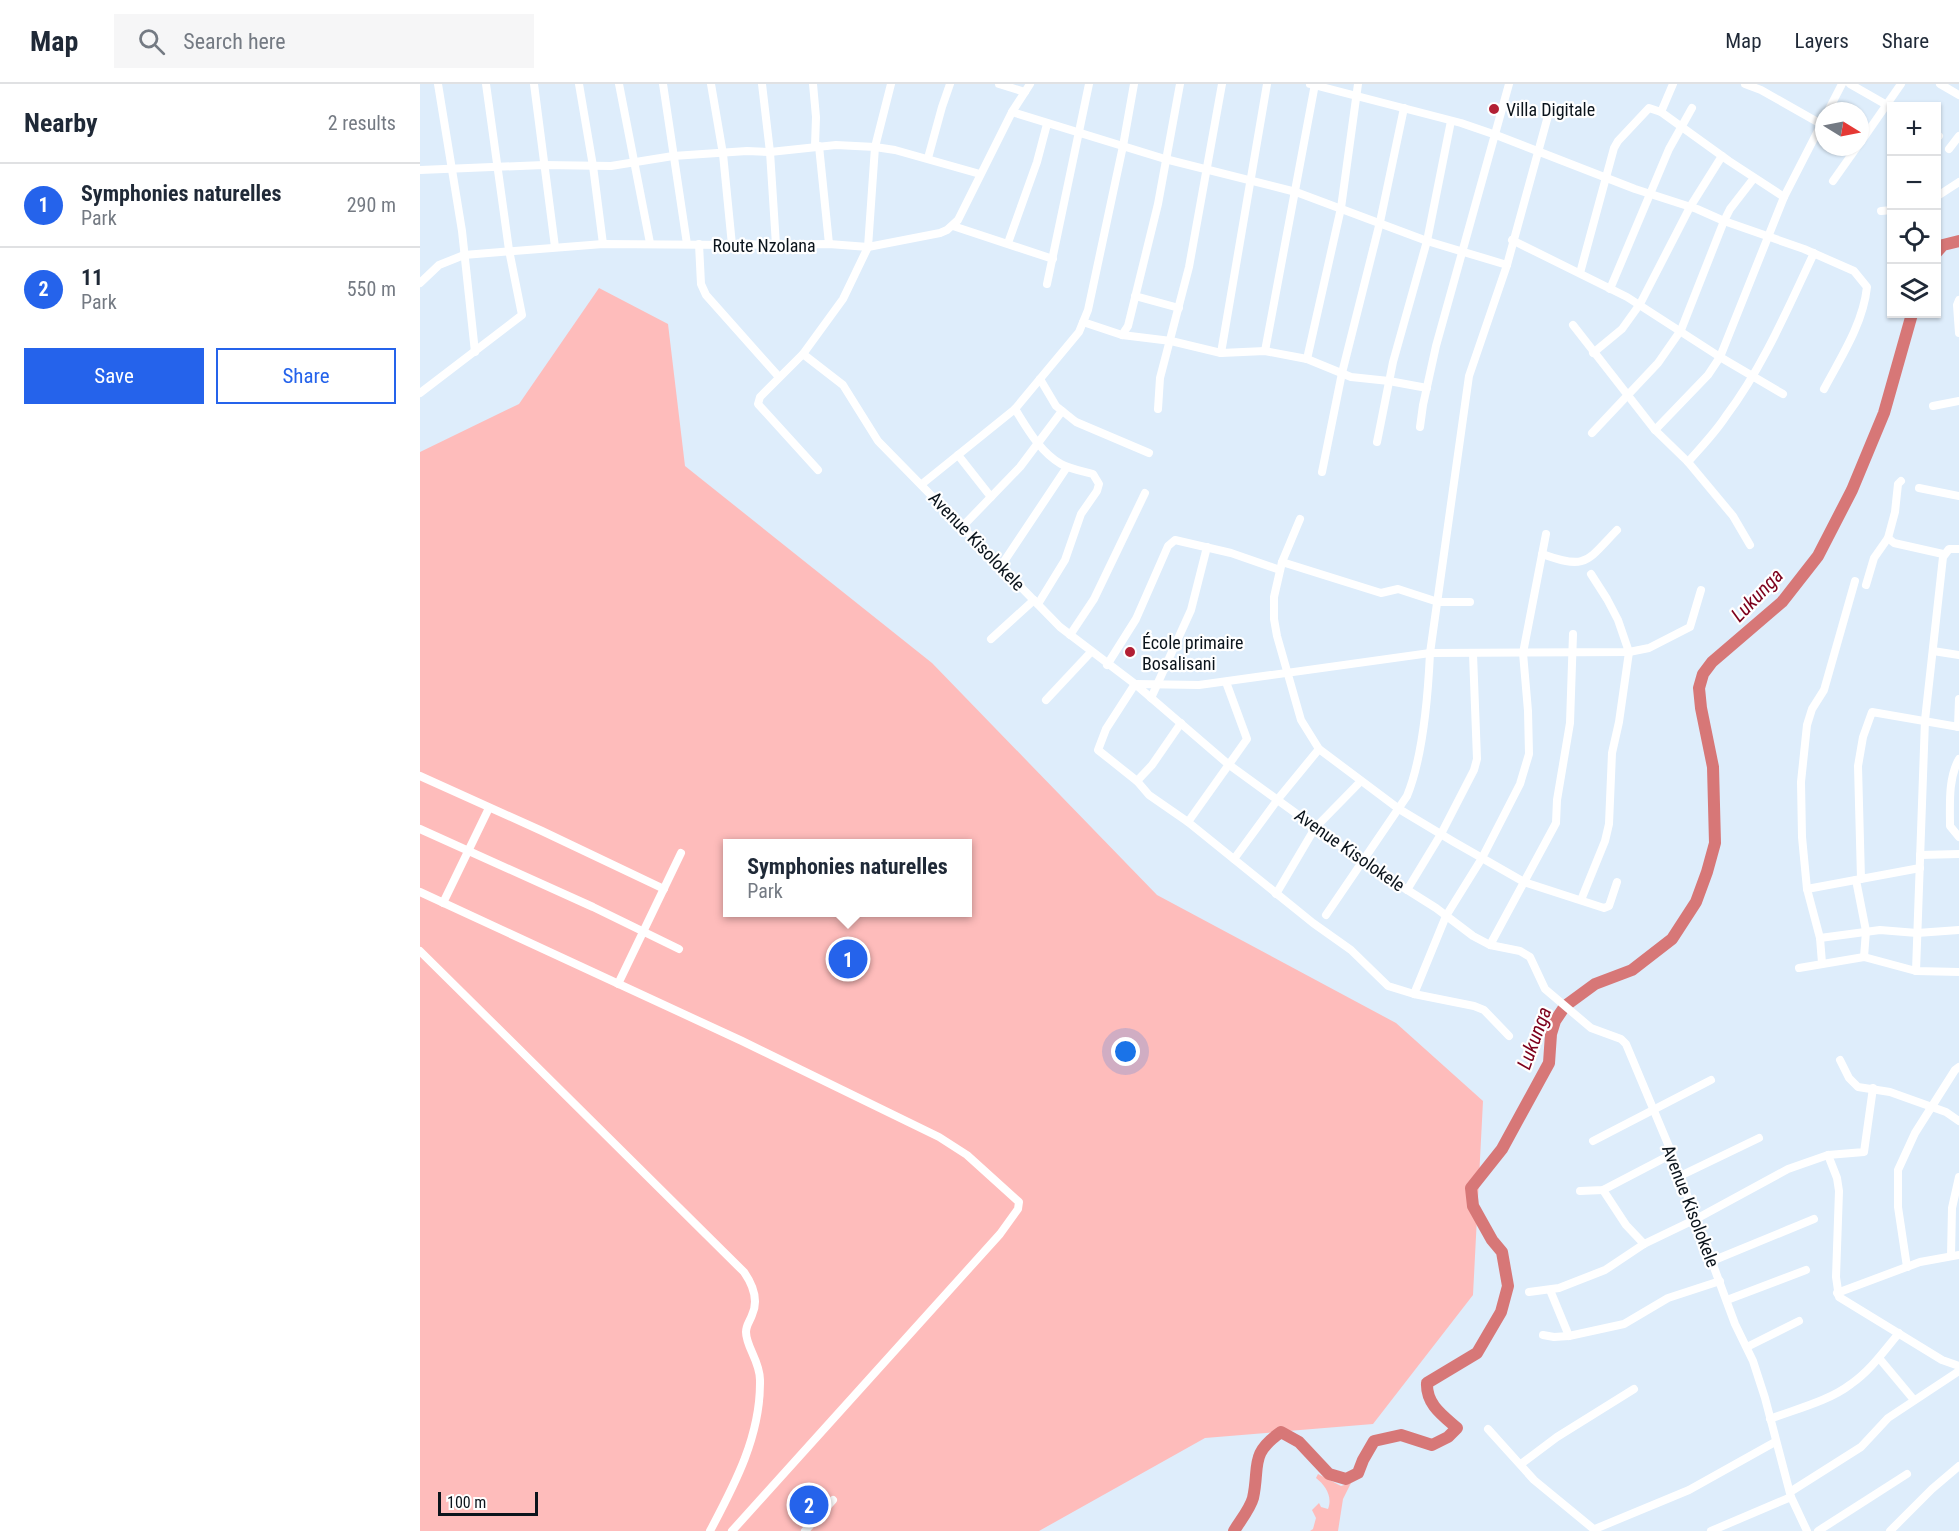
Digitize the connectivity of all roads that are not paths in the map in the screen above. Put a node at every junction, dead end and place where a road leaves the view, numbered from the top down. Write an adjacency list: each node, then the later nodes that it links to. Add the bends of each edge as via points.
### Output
1 (438, 84): 65 (street)
2 (486, 84): 64 (street)
3 (534, 84): 62 (street)
4 (579, 84): 63 (street)
5 (619, 84): 61 (street)
6 (663, 84): 56 (street)
7 (711, 84): 55 (street)
8 (762, 84): 54 (street)
9 (813, 84): 49 (street)
10 (891, 84): 51 (street)
11 (950, 84): 59 (street)
12 (999, 84): 28 (street)
13 (1030, 84): 28 (street)
14 (1089, 84): 45 (street)
15 (1134, 84): 50 (street)
16 (1180, 84): 60 (street)
17 (1222, 84): 66 (street)
18 (1267, 84): 71 (street)
19 (1358, 84): 29 (street)
20 (1509, 84): 46 (street)
21 (1673, 84): 39 (street)
22 (1745, 84): 40 (street)
23 (1842, 84): 31 (street)
24 (1850, 84): 34 (street)
25 (1901, 84): 32 (street)
26 (1940, 84): 30 (street)
27 (1313, 85): 29 (street); 74 (street)
28 (1025, 92): 38 (street)
29 (1357, 96): 35 (street); 79 (street)
30 (1959, 96)
31 (1833, 102)
32 (1892, 102)
33 (1551, 105): 53 (street)
34 (1887, 106)
35 (1404, 108): 41 (street); 83 (street)
36 (1692, 108): 43 (street)
37 (1887, 109): 44 (street)
38 (1012, 112): 42 (street); 68 (street)
39 (1661, 112): 43 (street); 69 (street, via 1649,108 1618,141)
40 (1815, 118)
41 (1451, 121): 46 (street); 87 (street)
42 (1047, 124): 45 (street); 90 (street)
43 (1682, 127): 57 (street); 75 (street)
44 (1869, 132)
45 (1078, 133): 50 (street); 102 (street)
46 (1496, 135): 53 (street); 99 (street)
47 (1959, 136): 52 (street)
48 (1815, 137): 77 (street)
49 (817, 146): 51 (street); 54 (street); 93 (street)
50 (1123, 146): 60 (street); 112 (street)
51 (875, 147): 59 (street); 97 (street)
52 (1949, 149)
53 (1538, 150): 69 (street); 86 (street)
54 (770, 152): 55 (street); 95 (street)
55 (723, 154): 56 (street); 94 (street)
56 (673, 156): 61 (street); 91 (street)
57 (1722, 156): 70 (street); 78 (street)
58 (1851, 156): 72 (street)
59 (928, 158): 68 (street)
60 (1165, 159): 66 (street); 108 (street)
61 (633, 163): 63 (street); 89 (street)
62 (544, 165): 63 (street); 64 (street); 96 (street)
63 (593, 166): 88 (street)
64 (498, 167): 65 (street); 98 (street)
65 (453, 169): 67 (street); 101 (street)
66 (1207, 169): 71 (street); 111 (street)
67 (420, 170)
68 (980, 174): 84 (street)
69 (1606, 178): 75 (street); 104 (street)
70 (1755, 178): 77 (street); 82 (street)
71 (1251, 179): 74 (street); 120 (street)
72 (1833, 181)
73 (1959, 182): 76 (street)
74 (1296, 192): 79 (street); 118 (street)
75 (1651, 194): 78 (street); 107 (street)
76 (1941, 194)
77 (1784, 197): 85 (street)
78 (1690, 207): 82 (street); 110 (street)
79 (1341, 208): 83 (street); 124 (street)
80 (1887, 210): 81 (street)
81 (1881, 211)
82 (1724, 221): 85 (street); 114 (street)
83 (1380, 222): 87 (street); 125 (street)
84 (952, 225): 90 (street); 97 (street, Route Nzolana, via 940,233)
85 (1768, 236): 100 (street); 123 (street)
86 (1512, 240): 103 (street); 104 (street)
87 (1427, 241): 99 (street); 129 (street)
88 (603, 243): 89 (street, Route Nzolana); 96 (street, Route Nzolana)
89 (650, 243): 91 (street, Route Nzolana)
90 (1008, 243): 102 (street)
91 (687, 244): 92 (street, Route Nzolana)
92 (699, 244): 94 (street, Route Nzolana); 127 (street, via 701,284 706,295)
93 (829, 244): 95 (street, Route Nzolana); 97 (street, Route Nzolana)
94 (732, 245): 95 (street, Route Nzolana)
95 (776, 245)
96 (555, 247): 98 (street, Route Nzolana)
97 (868, 248): 122 (street, via 843,299)
98 (509, 250): 101 (street, Route Nzolana); 119 (street, via 522,315)
99 (1464, 251): 103 (street); 130 (street)
100 (1814, 253): 126 (street); 131 (street, via 1854,271 1867,287 1860,319)
101 (464, 255): 105 (street, Route Nzolana, via 440,265); 119 (street)
102 (1053, 259): 106 (street)
103 (1507, 265): 174 (street, via 1469,376)
104 (1580, 273): 107 (street)
105 (420, 283)
106 (1047, 284)
107 (1610, 289): 110 (street)
108 (1135, 296): 111 (street); 116 (street)
109 (1959, 300): 115 (street)
110 (1640, 304): 114 (street); 121 (street, via 1622,329)
111 (1179, 308): 117 (street)
112 (1083, 322): 116 (street); 128 (street)
113 (1572, 325): 121 (street)
114 (1682, 330): 123 (street); 134 (street, via 1659,363)
115 (1959, 333)
116 (1122, 335): 117 (street)
117 (1171, 341): 120 (street); 138 (street, via 1160,378)
118 (1265, 351): 120 (street); 124 (street)
119 (475, 352): 132 (street)
120 (1221, 353)
121 (1593, 353): 134 (street)
122 (803, 354): 127 (street); 152 (street, Avenue Kisolokele, via 843,385 878,441)
123 (1720, 357): 126 (street); 141 (street, via 1708,375)
124 (1307, 359): 125 (street)
125 (1342, 372): 129 (street, via 1351,377); 150 (street)
126 (1752, 374): 133 (street); 147 (street, via 1727,416)
127 (779, 377): 149 (street, via 758,404)
128 (1040, 379): 137 (street); 139 (street)
129 (1389, 381): 130 (street); 144 (street)
130 (1427, 388): 140 (street)
131 (1824, 389)
132 (420, 393)
133 (1783, 394)
134 (1629, 395): 141 (street); 142 (street)
135 (1959, 401): 136 (street)
136 (1934, 406)
137 (1015, 409): 143 (street); 146 (street)
138 (1158, 409)
139 (1062, 411): 143 (street); 145 (street, via 1076,422)
140 (1420, 427)
141 (1655, 430): 147 (street)
142 (1592, 433)
143 (1038, 442): 148 (street); 156 (street)
144 (1377, 442)
145 (1149, 453)
146 (958, 456): 152 (street); 156 (street)
147 (1688, 462): 162 (street, via 1733,516)
148 (1067, 467): 167 (street); 173 (street, via 1093,474 1098,491 1081,514 1065,560)
149 (818, 470)
150 (1322, 472)
151 (1900, 481): 161 (street)
152 (922, 484): 158 (street, Avenue Kisolokele)
153 (1919, 488): 155 (street)
154 (1145, 493): 177 (street, via 1094,599)
155 (1959, 496)
156 (991, 497): 158 (street)
157 (1300, 519): 168 (street)
158 (962, 527): 167 (street, Avenue Kisolokele)
159 (1617, 530): 165 (street, via 1595,553 1580,562 1568,563)
160 (1546, 534): 165 (street)
161 (1888, 537): 166 (street, via 1894,543); 171 (street, via 1874,558)
162 (1750, 545)
163 (1207, 547): 168 (street); 187 (street, via 1182,540 1170,543 1136,619); 191 (street, via 1191,610)
164 (1959, 549): 166 (street, via 1949,549)
165 (1542, 554): 182 (street)
166 (1944, 554): 179 (street)
167 (1001, 566): 173 (street, Avenue Kisolokele)
168 (1281, 566): 174 (street, via 1381,593 1398,589); 188 (street, via 1274,619)
169 (1591, 574): 181 (street, via 1613,610)
170 (1855, 581): 224 (street, via 1824,690 1807,724 1801,782)
171 (1866, 585)
172 (1701, 590): 181 (street, via 1690,627 1649,648)
173 (1036, 602): 177 (street, Avenue Kisolokele); 178 (street)
174 (1438, 602): 175 (street); 184 (street)
175 (1470, 602)
176 (1573, 634): 183 (street)
177 (1070, 635): 180 (street, Avenue Kisolokele)
178 (991, 639)
179 (1933, 651): 186 (street); 195 (street)
180 (1091, 652): 187 (street, Avenue Kisolokele); 194 (street)
181 (1629, 652): 183 (street); 228 (street, via 1612,753 1607,833)
182 (1522, 653): 183 (street); 185 (street); 216 (street, via 1528,754 1520,784)
183 (1573, 653): 221 (street, via 1570,723 1556,824)
184 (1430, 654): 185 (street); 188 (street); 206 (street, via 1428,695 1413,782)
185 (1473, 654): 210 (street, via 1477,759)
186 (1959, 655)
187 (1107, 664): 190 (street, Avenue Kisolokele)
188 (1288, 674): 189 (street); 198 (street, via 1301,720)
189 (1226, 682): 191 (street); 200 (street, via 1247,739)
190 (1135, 684): 191 (street); 192 (street, Avenue Kisolokele); 202 (street, via 1106,729 1098,750)
191 (1156, 686): 192 (street)
192 (1151, 698): 196 (street, Avenue Kisolokele)
193 (1959, 699): 197 (street)
194 (1046, 700)
195 (1925, 720): 197 (street); 215 (street); 220 (street, via 1872,712 1858,766)
196 (1181, 723): 200 (street, Avenue Kisolokele); 202 (street)
197 (1958, 727)
198 (1319, 749): 203 (street); 204 (street)
199 (1959, 759): 211 (street, via 1952,777 1950,826)
200 (1228, 764): 204 (street, Avenue Kisolokele); 207 (street)
201 (420, 776): 205 (street)
202 (1137, 781): 207 (street, via 1149,795)
203 (1361, 782): 206 (street); 208 (street)
204 (1278, 799): 208 (street, Avenue Kisolokele); 217 (street)
205 (489, 808): 212 (street); 223 (street)
206 (1399, 809): 210 (street); 218 (street)
207 (1188, 822): 217 (street)
208 (1315, 828): 218 (street, Avenue Kisolokele); 227 (street)
209 (420, 829): 212 (street)
210 (1441, 834): 216 (street); 225 (street)
211 (1959, 837)
212 (468, 851): 229 (street); 234 (street)
213 (681, 853): 223 (street)
214 (1959, 854): 215 (street)
215 (1920, 855): 219 (street)
216 (1482, 858): 221 (street); 231 (street)
217 (1234, 859): 227 (street)
218 (1363, 862): 225 (street, Avenue Kisolokele); 230 (street)
219 (1920, 868): 220 (street); 235 (street)
220 (1858, 880): 224 (street); 233 (street)
221 (1524, 882): 228 (street); 237 (street)
222 (1617, 882): 228 (street, via 1607,908)
223 (664, 889): 234 (street)
224 (1807, 889): 236 (street)
225 (1407, 890): 231 (street, Avenue Kisolokele)
226 (420, 892): 229 (street)
227 (1276, 894): 246 (street, via 1350,950 1388,986)
228 (1581, 900)
229 (443, 903): 245 (street)
230 (1326, 915)
231 (1446, 916): 237 (street, Avenue Kisolokele); 246 (street)
232 (1959, 930): 235 (street)
233 (1866, 931): 235 (street); 236 (street); 240 (street)
234 (644, 932): 238 (street); 245 (street)
235 (1917, 933): 243 (street)
236 (1820, 938): 241 (street)
237 (1490, 945): 253 (street, Avenue Kisolokele, via 1530,957 1545,989 1591,1028 1626,1044)
238 (679, 949)
239 (420, 951): 294 (street, via 751,1283 754,1311 746,1331 759,1366 758,1409 742,1467)
240 (1864, 957): 241 (street); 243 (street)
241 (1822, 963): 242 (street)
242 (1799, 968)
243 (1916, 971): 244 (street)
244 (1959, 972)
245 (618, 984): 295 (street, via 939,1137 967,1155 1019,1202 1000,1234)
246 (1414, 994): 247 (street, via 1484,1010)
247 (1509, 1036)
248 (1840, 1060): 251 (street, via 1854,1084)
249 (1959, 1067): 252 (street)
250 (1711, 1080): 253 (street)
251 (1873, 1088): 252 (street); 258 (street, via 1864,1152)
252 (1930, 1106): 254 (street); 268 (street, via 1898,1170 1898,1207)
253 (1653, 1109): 256 (street); 257 (street, Avenue Kisolokele)
254 (1959, 1120)
255 (1759, 1138): 259 (street)
256 (1593, 1141)
257 (1672, 1154): 259 (street, Avenue Kisolokele); 261 (street)
258 (1828, 1155): 263 (street, via 1788,1169); 273 (street, via 1839,1191)
259 (1680, 1176): 263 (street, Avenue Kisolokele)
260 (1959, 1177): 266 (street, via 1952,1208)
261 (1603, 1190): 262 (street); 265 (street, via 1622,1220)
262 (1580, 1191)
263 (1696, 1219): 265 (street); 267 (street, Avenue Kisolokele)
264 (1814, 1219): 267 (street)
265 (1644, 1244): 271 (street, via 1605,1270)
266 (1955, 1256): 268 (street)
267 (1712, 1261): 270 (street, Avenue Kisolokele)
268 (1907, 1267): 273 (street)
269 (1806, 1270): 274 (street)
270 (1720, 1281): 274 (street, Avenue Kisolokele); 278 (street, via 1668,1298 1624,1324)
271 (1550, 1290): 272 (street); 278 (street)
272 (1529, 1292)
273 (1838, 1293): 276 (street, via 1842,1300)
274 (1727, 1300): 279 (street, Avenue Kisolokele)
275 (1799, 1321): 279 (street)
276 (1899, 1333): 280 (street); 281 (street)
277 (1543, 1335): 278 (street)
278 (1569, 1336)
279 (1747, 1347): 285 (street, Avenue Kisolokele)
280 (1879, 1358): 284 (street); 285 (street, via 1842,1390)
281 (1959, 1366)
282 (1959, 1371): 284 (street)
283 (1634, 1389): 288 (street)
284 (1914, 1400): 291 (street, via 1888,1418 1861,1447)
285 (1770, 1419): 287 (street, Avenue Kisolokele)
286 (1488, 1429): 288 (street)
287 (1775, 1442): 291 (street, Avenue Kisolokele); 293 (street, via 1689,1490)
288 (1521, 1464): 293 (street, via 1534,1480)
289 (1959, 1466): 300 (street)
290 (1907, 1474): 299 (street)
291 (1790, 1495): 297 (street); 298 (street, Avenue Kisolokele)
292 (833, 1500): 296 (street)
293 (1596, 1530)
294 (710, 1531)
295 (732, 1531)
296 (805, 1531)
297 (1711, 1531)
298 (1807, 1531)
299 (1818, 1531)
300 (1890, 1531)

